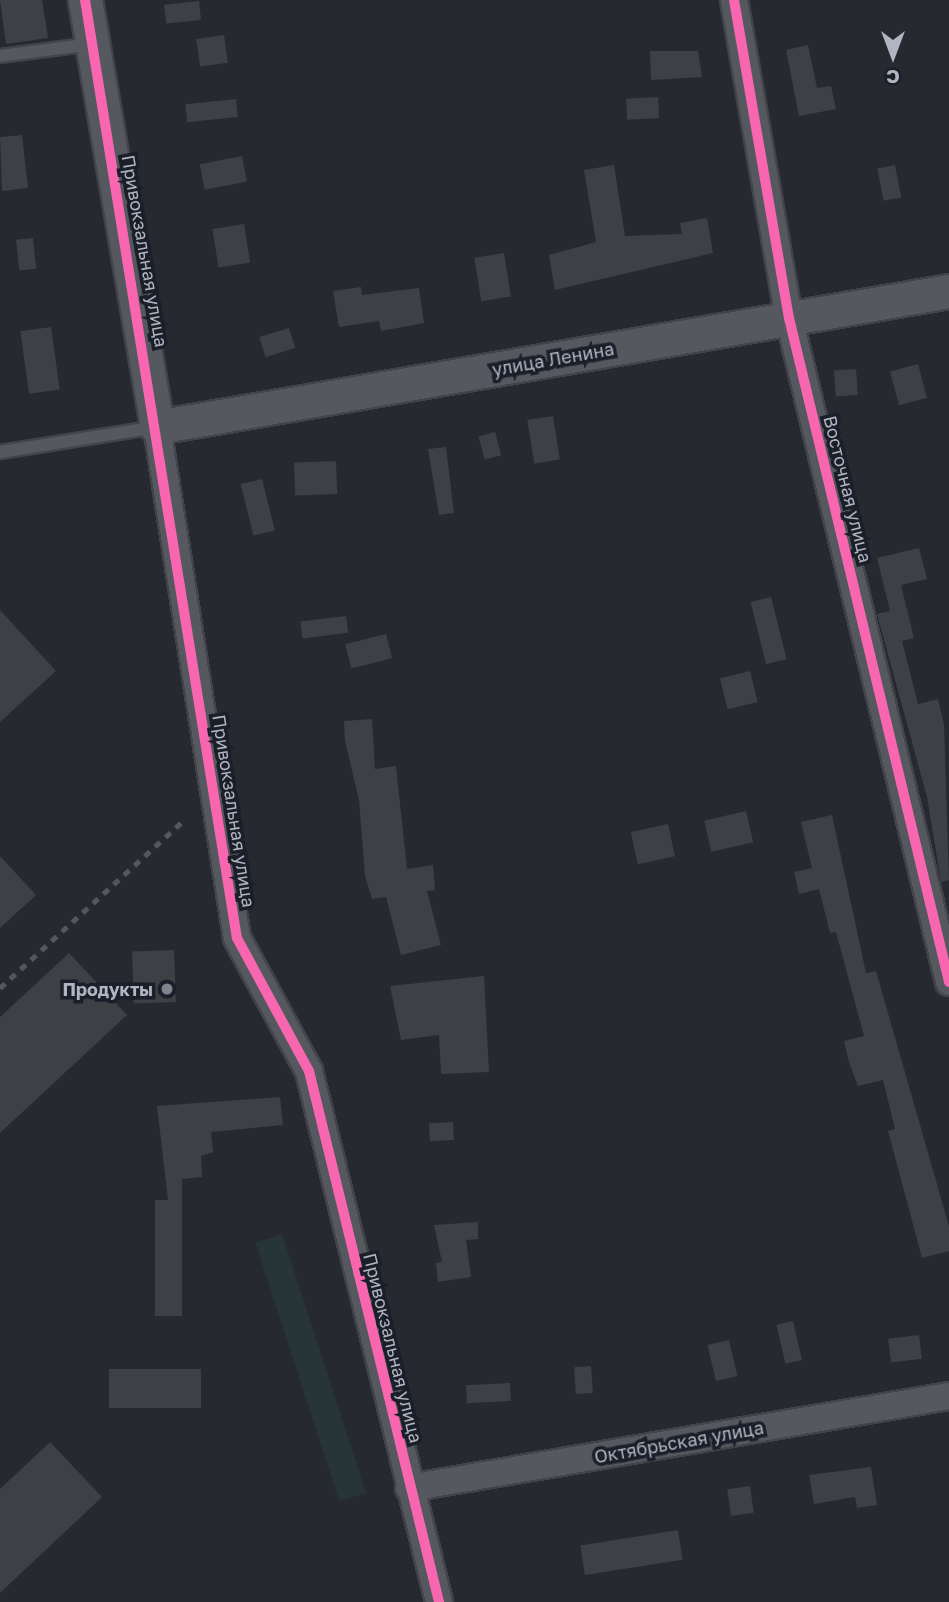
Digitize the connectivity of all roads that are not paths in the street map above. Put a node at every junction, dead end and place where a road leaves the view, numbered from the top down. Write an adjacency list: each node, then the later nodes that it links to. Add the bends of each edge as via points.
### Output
1 (85, 0): 3 (street, Привокзальная улица)
2 (734, 0): 6 (street, Восточная улица)
3 (92, 44): 4 (lane); 7 (street, Привокзальная улица)
4 (0, 56)
5 (949, 291): 6 (street, улица Ленина)
6 (789, 318): 7 (street, улица Ленина); 9 (street, Восточная улица)
7 (156, 426): 8 (lane); 11 (street, Привокзальная улица, via 237,938 309,1071)
8 (0, 452)
9 (949, 982)
10 (949, 1396): 11 (street, Октябрьская улица)
11 (409, 1488): 12 (street, Привокзальная улица)
12 (432, 1597)

